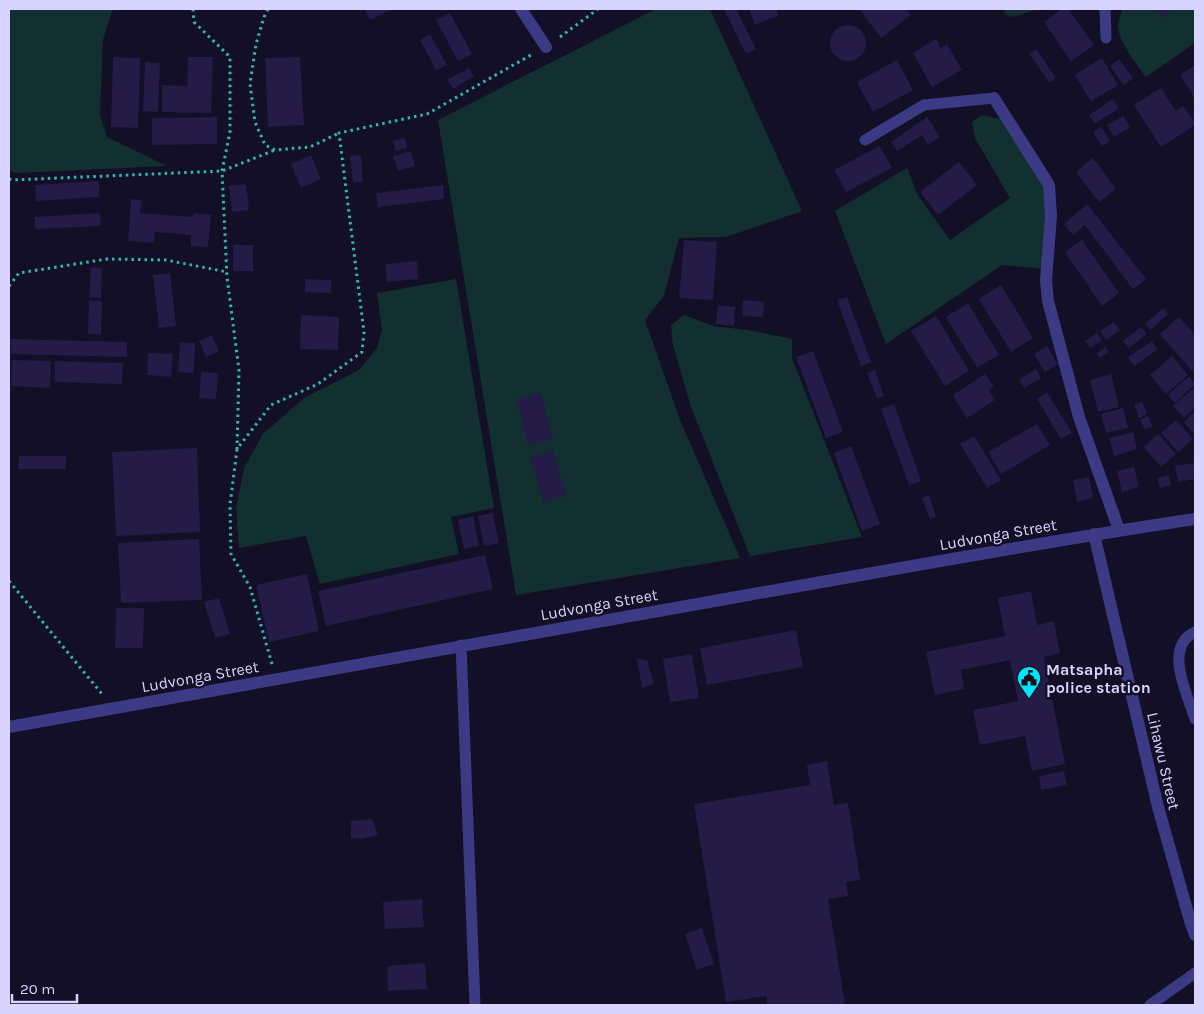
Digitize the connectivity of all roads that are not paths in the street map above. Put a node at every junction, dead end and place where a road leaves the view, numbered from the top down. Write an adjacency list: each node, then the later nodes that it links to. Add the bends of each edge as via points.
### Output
1 (521, 9): 4 (street)
2 (1105, 9): 3 (lane)
3 (1106, 38)
4 (546, 47)
5 (994, 98): 6 (lane, via 924,105); 8 (street, via 1049,185 1052,216 1046,280 1048,301 1080,417)
6 (865, 140)
7 (1195, 519): 8 (street, Ludvonga Street)
8 (1119, 530): 9 (street, Ludvonga Street)
9 (1094, 534): 11 (street, Ludvonga Street); 14 (street, Lihawu Street, via 1158,807)
10 (1195, 632): 12 (lane, via 1187,636 1180,646 1178,663)
11 (461, 645): 13 (street, Ludvonga Street); 16 (lane)
12 (1195, 719)
13 (9, 727)
14 (1195, 934)
15 (1195, 973): 17 (lane)
16 (475, 1005)
17 (1150, 1005)

